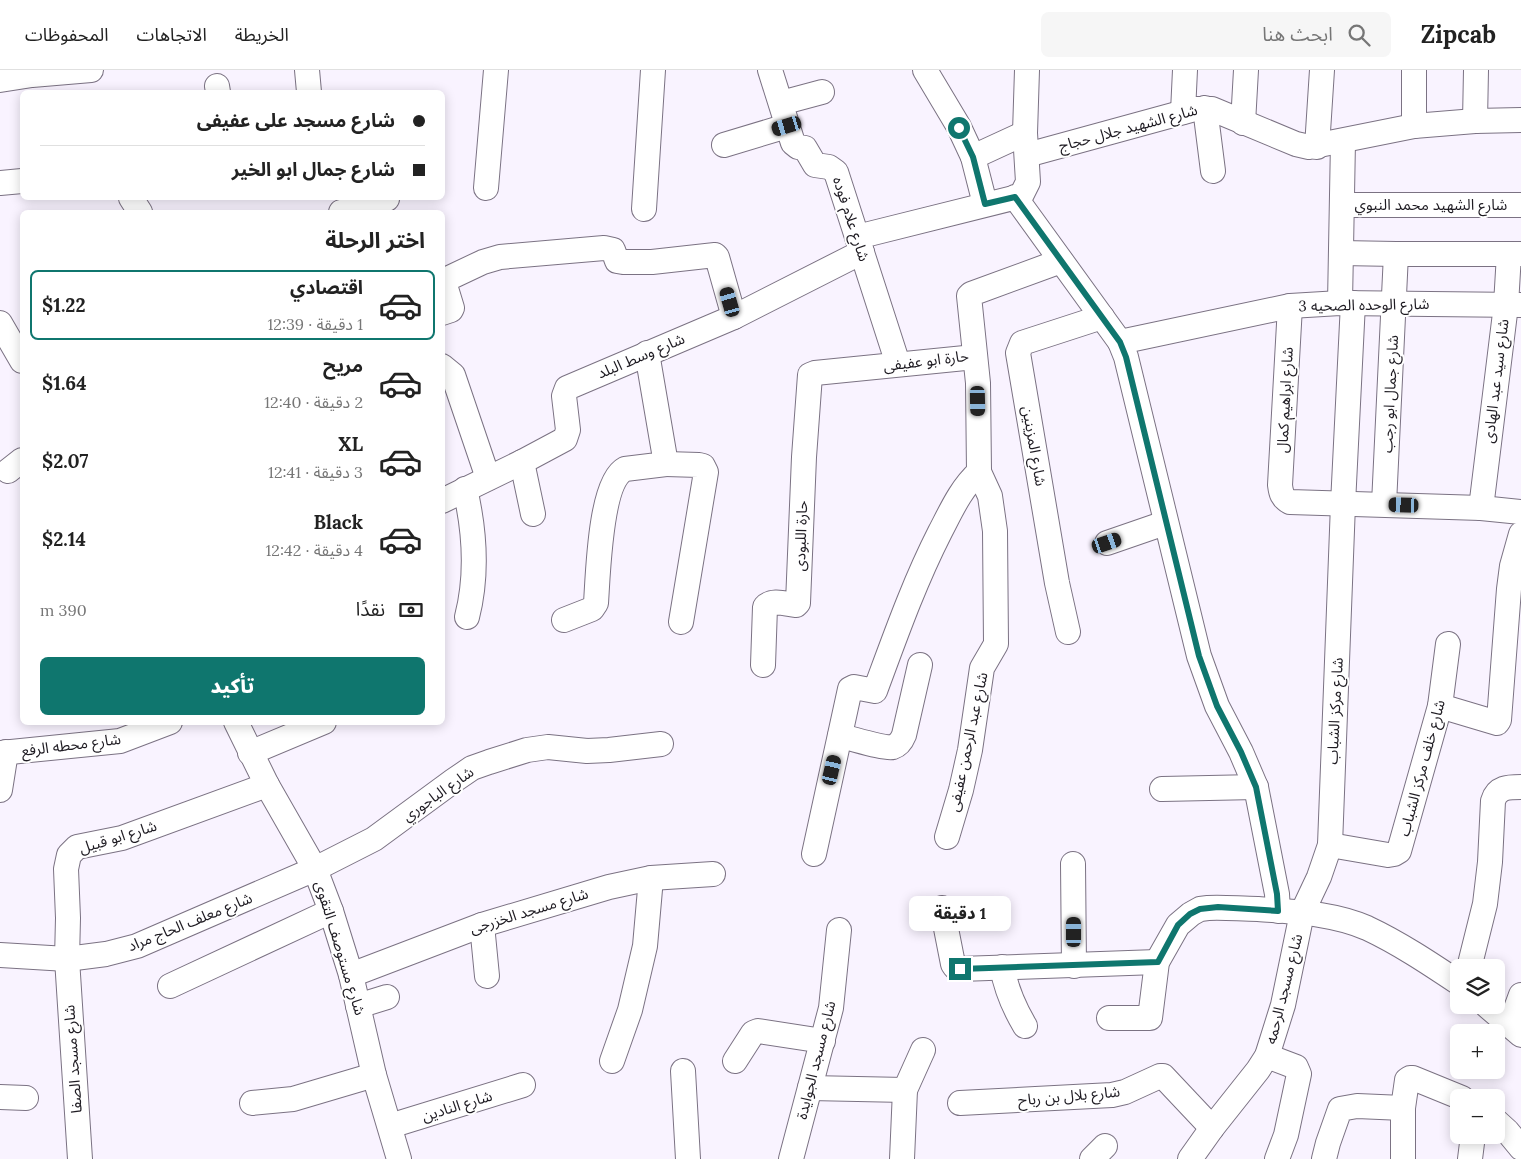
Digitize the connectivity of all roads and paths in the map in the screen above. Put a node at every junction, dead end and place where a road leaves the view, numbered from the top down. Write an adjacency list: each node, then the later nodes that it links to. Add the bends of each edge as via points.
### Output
1 (91, 70): 13 (street)
2 (307, 70): 15 (street)
3 (496, 70): 32 (street)
4 (653, 70): 38 (street)
5 (770, 70): 17 (street, شارع علام فوده)
6 (925, 70): 28 (street)
7 (1026, 70): 26 (street)
8 (1185, 70): 18 (street)
9 (1246, 70): 21 (street)
10 (1322, 70): 27 (street)
11 (1414, 70): 23 (street)
12 (1476, 70): 20 (street)
13 (43, 78): 14 (street)
14 (0, 80)
15 (309, 90)
16 (822, 92): 17 (street)
17 (781, 103): 22 (street, شارع علام فوده)
18 (1194, 110): 21 (street, شارع الشهيد جلال حجاج, via 1212,109); 26 (street, شارع الشهيد جلال حجاج); 29 (street)
19 (1521, 120): 20 (street, شارع الشهيد جلال حجاج)
20 (1475, 121): 23 (street, شارع الشهيد جلال حجاج)
21 (1243, 123): 27 (street, شارع الشهيد جلال حجاج, via 1296,144)
22 (787, 126): 25 (street); 40 (street, شارع علام فوده, via 795,146 805,148 815,165 836,172)
23 (1414, 126): 24 (street, شارع الشهيد جلال حجاج)
24 (1343, 141): 27 (street, شارع الشهيد جلال حجاج); 36 (street, شارع مركز الشباب)
25 (724, 144)
26 (1026, 144): 28 (street, شارع الشهيد جلال حجاج); 33 (street, via 1028,182)
27 (1317, 147)
28 (973, 157): 35 (street)
29 (1213, 171)
30 (20, 181): 31 (street)
31 (0, 183)
32 (486, 188)
33 (1018, 196): 35 (street, شارع وسط البلد); 44 (street)
34 (383, 200): 39 (street)
35 (985, 204): 40 (street, شارع وسط البلد)
36 (1342, 205): 37 (street, شارع الشهيد محمد النبوي); 41 (street, شارع مركز الشباب)
37 (1521, 205)
38 (644, 209)
39 (348, 210)
40 (860, 244): 52 (street, شارع وسط البلد); 59 (street, شارع علام فوده)
41 (1341, 252): 42 (street); 47 (street, شارع مركز الشباب)
42 (1396, 254): 43 (street); 48 (street, شارع جمال ابو رجب)
43 (1515, 254): 49 (street, شارع سيد عبد الهادى)
44 (1061, 261): 53 (street); 58 (street, حارة ابو عفيفى, via 971,294 968,299)
45 (445, 283): 52 (street, via 447,279 500,257 604,248 613,250 617,260 623,262 715,255)
46 (445, 288): 51 (street, via 452,308)
47 (1347, 302): 48 (street, شارع الوحده الصحيه 3); 50 (street, شارع الوحده الصحيه 3); 68 (street, شارع مركز الشباب)
48 (1394, 303): 49 (street, شارع الوحده الصحيه 3); 69 (street, شارع جمال ابو رجب)
49 (1513, 305): 70 (street, شارع سيد عبد الهادى)
50 (1290, 306): 55 (street, شارع الوحده الصحيه 3); 68 (street, شارع ابراهيم كمال, via 1281,493 1290,502)
51 (445, 312)
52 (734, 317): 56 (street, شارع وسط البلد)
53 (1102, 318): 55 (street); 79 (street, شارع المزينين, via 1022,343 1018,353)
54 (0, 323): 57 (street)
55 (1120, 342): 73 (street)
56 (647, 353): 62 (street, شارع وسط البلد, via 567,388 564,396 567,435 561,442); 63 (street)
57 (13, 357)
58 (975, 357): 59 (street, حارة ابو عفيفى); 64 (street)
59 (898, 364): 61 (street, حارة ابو عفيفى)
60 (445, 368): 65 (street, via 453,375)
61 (810, 376): 81 (street, حارة اللبودى, via 798,603 773,602 765,607)
62 (522, 462): 65 (street, شارع وسط البلد); 72 (street)
63 (666, 464): 77 (street, via 625,469 613,481 604,516 596,603 592,609); 78 (street, via 699,465 706,472)
64 (979, 472): 87 (street, via 950,513 921,570 875,691 850,689); 96 (street, شارع عبد الرحمن عفيفى, via 990,496 995,531 996,644 982,668 970,750)
65 (488, 478): 66 (street, شارع وسط البلد)
66 (465, 489): 67 (street, شارع وسط البلد); 76 (street, via 474,541 473,580)
67 (445, 499)
68 (1343, 504): 69 (street); 97 (street, شارع مركز الشباب)
69 (1384, 504): 70 (street)
70 (1481, 508): 71 (street)
71 (1521, 512)
72 (533, 514)
73 (1165, 523): 75 (street); 92 (street, via 1199,656 1217,706)
74 (1521, 534): 83 (street, via 1509,589 1499,720 1497,724)
75 (1107, 543)
76 (467, 617)
77 (564, 620)
78 (681, 622)
79 (1068, 632)
80 (1448, 644): 83 (street, شارع خلف مركز الشباب)
81 (763, 666)
82 (920, 666): 87 (street, via 900,743 893,747)
83 (1440, 706): 97 (street, شارع خلف مركز الشباب, via 1399,851 1388,855)
84 (162, 725): 89 (street, شارع محطه الرفع, via 120,741)
85 (237, 725): 90 (street, شارع مستوصف التقوى)
86 (317, 725): 90 (street)
87 (840, 736): 98 (street)
88 (661, 744): 100 (street, شارع الباجوري, via 609,750 548,747 527,750 472,768 374,839)
89 (3, 753): 94 (street)
90 (250, 753): 91 (street, شارع مستوصف التقوى)
91 (267, 785): 100 (street, شارع مستوصف التقوى); 110 (street, شارع ابو قبيل, via 122,838 72,851 66,869)
92 (1256, 787): 95 (street); 105 (street)
93 (1521, 787): 111 (street, via 1505,787 1494,795 1485,904)
94 (0, 790)
95 (1162, 790)
96 (947, 837)
97 (1330, 845): 106 (street, شارع مركز الشباب)
98 (814, 854)
99 (1073, 864): 113 (street)
100 (316, 869): 104 (street, شارع مستوصف التقوى); 110 (street, شارع معلف الحاج مراد, via 137,946)
101 (713, 874): 102 (street, شارع مسجد الخزرجى)
102 (651, 878): 107 (street, شارع مسجد الخزرجى, via 608,887); 129 (street, via 645,946 630,1010)
103 (942, 908): 114 (street, via 955,967)
104 (331, 911): 115 (street, شارع مستوصف التقوى); 118 (street)
105 (1278, 911): 106 (street); 112 (street, via 1200,909 1178,925)
106 (1302, 913): 117 (street, via 1339,919 1366,928); 128 (street, شارع مسجد الرحمه, via 1283,1006)
107 (482, 924): 115 (street, شارع مسجد الخزرجى); 116 (street)
108 (839, 930): 126 (street, شارع مسجد الجوايدة, via 831,1008)
109 (0, 955): 110 (street, شارع معلف الحاج مراد)
110 (67, 959): 147 (street, شارع مسجد الصفا)
111 (1471, 959)
112 (1158, 962): 113 (street); 123 (street, via 1150,1018)
113 (1074, 966): 114 (street)
114 (1002, 967): 124 (street, via 1006,988)
115 (351, 975): 121 (street, شارع مستوصف التقوى)
116 (487, 976)
117 (1450, 977)
118 (170, 986)
119 (1521, 995): 125 (street)
120 (387, 997): 121 (street)
121 (358, 1006): 132 (street, شارع مستوصف التقوى)
122 (1497, 1014): 125 (street)
123 (1109, 1018)
124 (1025, 1026)
125 (1516, 1030)
126 (823, 1041): 130 (street, via 758,1031 753,1033); 134 (street, شارع مسجد الجوايدة)
127 (923, 1050): 135 (street)
128 (1267, 1056): 143 (street, شارع مسجد الرحمه); 153 (street, via 1296,1067 1299,1074)
129 (612, 1061)
130 (735, 1061)
131 (683, 1072): 149 (street)
132 (374, 1075): 139 (street, via 293,1099); 142 (street, شارع مستوصف التقوى)
133 (523, 1085): 142 (street, شارع النادين)
134 (810, 1088): 135 (street); 150 (street, شارع مسجد الجوايدة)
135 (905, 1090): 151 (street)
136 (1450, 1093): 141 (street, via 1410,1078 1405,1083)
137 (0, 1098): 138 (street)
138 (26, 1098)
139 (252, 1103)
140 (960, 1103): 143 (street, شارع بلال بن رباح, via 1112,1095 1160,1076)
141 (1403, 1108): 154 (street, via 1357,1106 1340,1109); 155 (street)
142 (390, 1126): 148 (street, شارع مستوصف التقوى)
143 (1212, 1128): 152 (street, شارع مسجد الرحمه)
144 (1505, 1129): 146 (street)
145 (1472, 1144): 156 (street)
146 (1521, 1148)
147 (80, 1159)
148 (399, 1159)
149 (688, 1159)
150 (791, 1159)
151 (902, 1159)
152 (1190, 1159)
153 (1278, 1159)
154 (1324, 1159)
155 (1403, 1159)
156 (1470, 1159)

